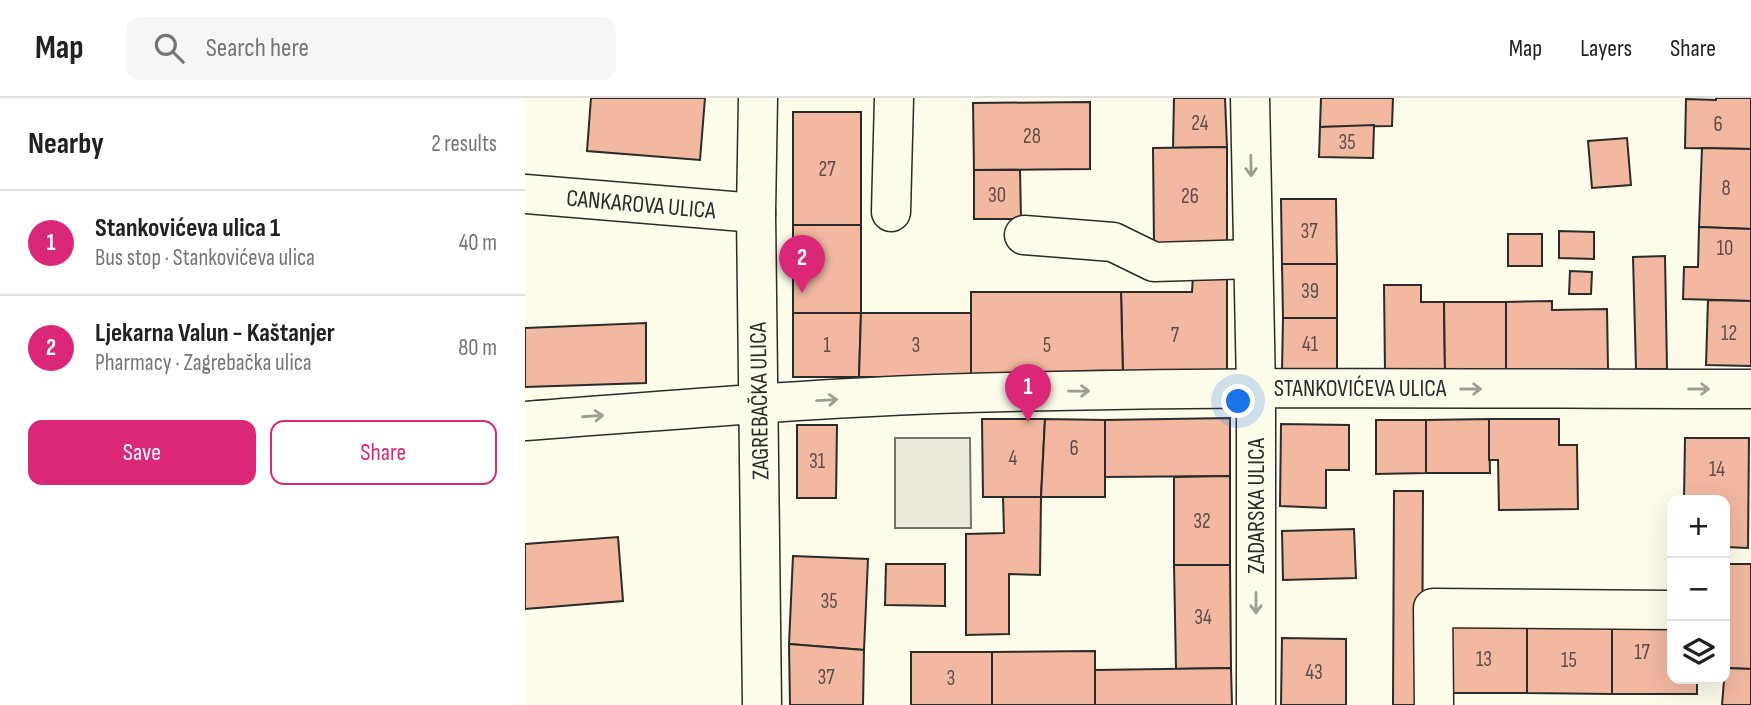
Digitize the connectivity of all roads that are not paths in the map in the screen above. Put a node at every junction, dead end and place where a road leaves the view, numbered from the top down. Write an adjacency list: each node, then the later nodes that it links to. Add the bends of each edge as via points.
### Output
1 (758, 98): 6 (main road, ZAGREBAČKA ULICA)
2 (894, 98): 5 (main road)
3 (1250, 98): 8 (main road, ZADARSKA ULICA, one-way to 8)
4 (525, 194): 6 (main road, CANKAROVA ULICA)
5 (891, 212)
6 (756, 213): 11 (main road, ZAGREBAČKA ULICA)
7 (1024, 235): 8 (main road, via 1113,242 1154,262)
8 (1253, 259): 9 (main road, ZADARSKA ULICA)
9 (1256, 388): 10 (main road, STANKOVIĆEVA ULICA, one-way to 10); 11 (main road, STANKOVIĆEVA ULICA, one-way to 9, via 936,394); 15 (main road, ZADARSKA ULICA, one-way to 15)
10 (1751, 389)
11 (759, 404): 12 (main road, STANKOVIĆEVA ULICA, one-way to 11); 14 (main road, ZAGREBAČKA ULICA)
12 (525, 421)
13 (1667, 610): 16 (main road, via 1433,608)
14 (762, 705)
15 (1256, 705)
16 (1434, 705)

